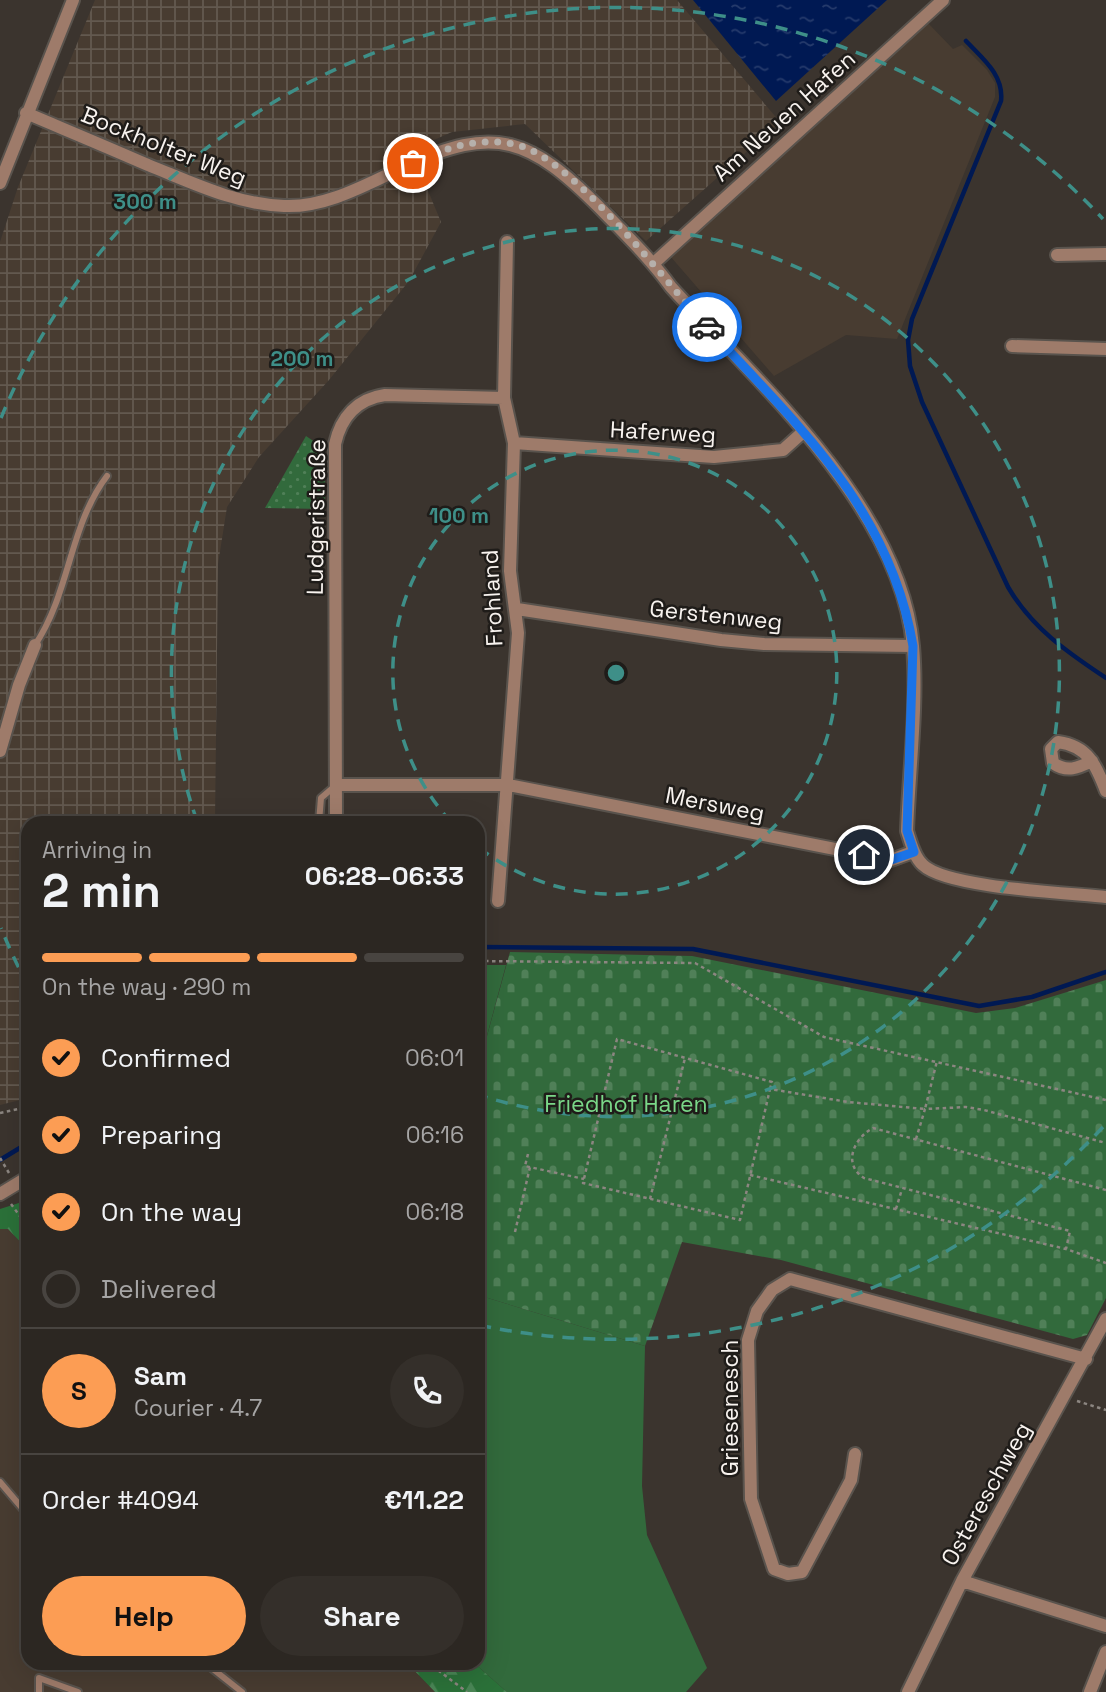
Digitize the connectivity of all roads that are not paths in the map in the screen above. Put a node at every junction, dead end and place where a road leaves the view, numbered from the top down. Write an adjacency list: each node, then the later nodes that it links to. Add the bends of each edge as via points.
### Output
1 (73, 0): 3 (street)
2 (943, 0): 8 (street, Am Neuen Hafen)
3 (26, 113): 4 (street); 8 (street, Bockholter Weg, via 212,192 240,202 285,206 332,199 438,151 489,142 523,147 569,177)
4 (0, 183)
5 (507, 242): 11 (street, Frohland)
6 (1106, 254): 7 (street)
7 (1057, 255)
8 (654, 263): 12 (street, Bockholter Weg)
9 (1013, 346): 10 (street)
10 (1106, 349)
11 (504, 398): 13 (street, Frohland); 20 (street, Ludgeristraße, via 368,398 354,407 338,428)
12 (803, 432): 13 (street, Haferweg, via 783,450 715,457); 17 (street, Bockholter Weg, via 877,532 893,570)
13 (514, 443): 15 (street, Frohland, via 509,542)
14 (107, 477): 16 (lane, via 89,501 55,610)
15 (517, 609): 17 (street, Gerstenweg, via 732,641); 21 (street, Frohland)
16 (35, 645): 18 (street, via 25,664)
17 (913, 646): 25 (street, Bockholter Weg, via 907,831)
18 (0, 751)
19 (1092, 761): 22 (street)
20 (336, 785): 21 (street, Mersweg); 23 (lane, via 321,797); 24 (street)
21 (508, 785): 25 (street, Mersweg, via 891,860); 27 (street)
22 (1106, 791)
23 (319, 816)
24 (336, 816)
25 (914, 852): 26 (street, via 939,875)
26 (1106, 897)
27 (498, 901)
28 (21, 1181): 29 (street)
29 (2, 1193)
30 (1106, 1320): 31 (street, Ostereschweg)
31 (1086, 1359): 32 (street, Griesenesch, via 790,1279 772,1290 757,1311 748,1340 751,1499 774,1569 802,1572 851,1480); 35 (street, Ostereschweg)
32 (855, 1454)
33 (0, 1482): 34 (lane)
34 (21, 1507)
35 (962, 1581): 36 (street); 42 (street, Ostereschweg)
36 (1106, 1626)
37 (1106, 1652): 43 (street)
38 (214, 1670): 41 (lane)
39 (39, 1692): 40 (lane, via 39,1678)
40 (78, 1692)
41 (242, 1692)
42 (908, 1692)
43 (1090, 1692)

